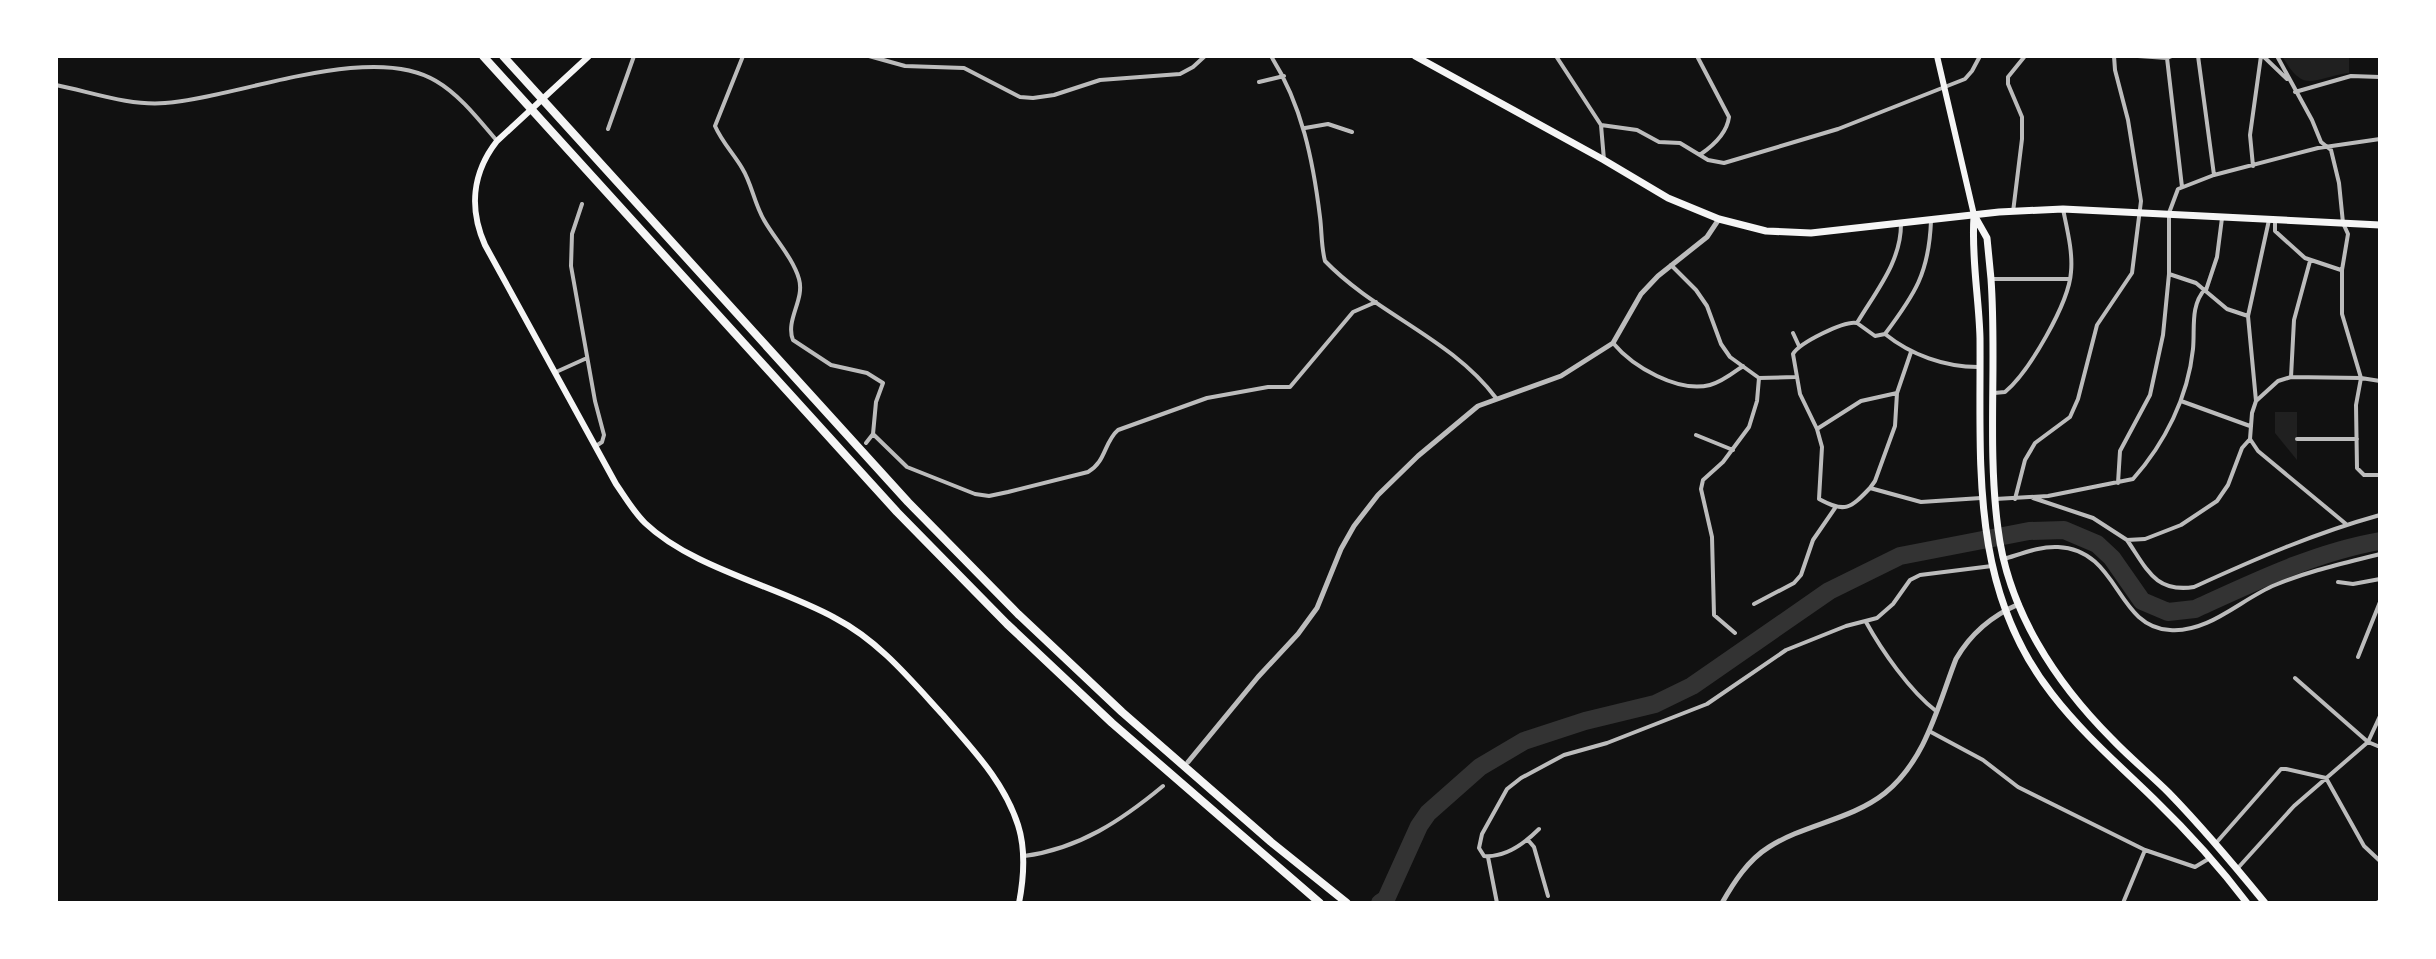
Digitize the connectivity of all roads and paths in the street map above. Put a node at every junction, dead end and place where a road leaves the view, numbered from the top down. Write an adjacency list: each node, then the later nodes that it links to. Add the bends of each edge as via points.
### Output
1 (483, 56): 135 (highway, via 897,512 1007,624 1112,723)
2 (503, 56): 136 (highway, via 755,336 1018,614 1122,712)
3 (589, 56): 33 (main road)
4 (634, 56): 30 (street)
5 (743, 56): 84 (street, via 715,126 798,278 793,340 831,365 867,373 883,383)
6 (869, 56): 7 (street, via 905,66 964,68 1020,97 1033,98 1100,80 1180,74)
7 (1205, 56)
8 (1271, 56): 21 (street)
9 (1415, 56): 36 (main road)
10 (1556, 56): 28 (street)
11 (1697, 56): 35 (street, via 1729,117 1727,128)
12 (1937, 56): 26 (main road)
13 (1980, 56): 26 (street, via 1965,79)
14 (2025, 56): 42 (street, via 2008,77 2022,117)
15 (2114, 56): 43 (street, via 2138,174)
16 (2138, 56): 20 (street)
17 (2198, 56): 38 (street)
18 (2262, 56): 23 (street); 37 (street, via 2250,135)
19 (2277, 56): 23 (street)
20 (2170, 57): 39 (street)
21 (1284, 76): 24 (street); 29 (street)
22 (2380, 77): 27 (street, via 2351,76)
23 (2289, 81): 27 (street)
24 (1259, 82)
25 (56, 85): 33 (street, via 133,102 168,103 285,77 401,68 444,86)
26 (1944, 86): 35 (street, via 1838,129 1739,159 1716,163); 45 (main road)
27 (2295, 92): 34 (street)
28 (1601, 125): 35 (street, via 1637,130); 36 (street)
29 (1305, 128): 31 (street, via 1328,124); 60 (street, via 1325,261)
30 (608, 129)
31 (1352, 132)
32 (2380, 139): 34 (street)
33 (497, 141): 71 (main road, via 477,181 477,224)
34 (2327, 147): 37 (street); 50 (street, via 2339,183)
35 (1701, 154)
36 (1604, 160): 47 (main road, via 1668,198)
37 (2253, 166): 38 (street)
38 (2214, 175): 39 (street)
39 (2182, 187): 44 (street)
40 (582, 204): 68 (street, via 572,234 571,266)
41 (2063, 209): 42 (main road); 43 (main road); 58 (street)
42 (2013, 212): 45 (main road)
43 (2138, 212): 44 (main road); 98 (street, via 2132,273 2097,325 2070,417 2035,443)
44 (2169, 213): 46 (main road); 56 (street)
45 (1974, 215): 49 (main road); 57 (main road, via 1987,238); 70 (main road)
46 (2223, 216): 48 (main road); 59 (street)
47 (1719, 219): 51 (main road, via 1789,233); 54 (street, via 1707,237)
48 (2272, 219): 50 (main road); 53 (street, via 2275,231); 61 (street)
49 (1931, 220): 51 (main road); 64 (street, via 1921,280)
50 (2343, 223): 52 (main road); 55 (street, via 2348,234)
51 (1901, 224): 62 (street, via 1896,258)
52 (2380, 225)
53 (2310, 261): 55 (street); 73 (street, via 2294,320)
54 (1671, 265): 65 (street, via 1641,294); 69 (street, via 1696,290 1721,344)
55 (2342, 270): 75 (street, via 2342,314)
56 (2169, 274): 59 (street); 93 (street, via 2150,395 2120,451)
57 (1991, 279): 58 (street); 78 (main road)
58 (2070, 279): 78 (street, via 2026,370 2005,392)
59 (2206, 289): 61 (street, via 2227,309); 80 (street, via 2194,312 2193,350)
60 (1376, 302): 79 (street, via 1467,365); 84 (street, via 1353,312 1290,387 1216,395 1118,430 1099,466 1088,472 989,496 975,494 907,467)
61 (2248, 316): 81 (street)
62 (1857, 323): 64 (street, via 1875,336); 66 (street, via 1844,323)
63 (1793, 333): 66 (street)
64 (1885, 334): 67 (street)
65 (1613, 343): 69 (street, via 1646,369 1677,384 1708,386); 79 (street, via 1561,376)
66 (1799, 346): 72 (street, via 1793,354)
67 (1911, 352): 70 (street, via 1961,368); 77 (street)
68 (587, 358): 71 (street); 90 (street, via 604,435)
69 (1743, 366): 74 (street)
70 (1980, 367): 95 (main road)
71 (556, 372): 90 (main road)
72 (1795, 377): 74 (street); 83 (street)
73 (2291, 377): 75 (street); 81 (street, via 2278,381)
74 (1759, 378): 91 (street, via 1753,416)
75 (2361, 378): 76 (street); 88 (street)
76 (2380, 381)
77 (1897, 393): 83 (street, via 1861,401); 94 (street, via 1895,426)
78 (1994, 393): 97 (main road)
79 (1496, 398): 121 (street, via 1469,413 1378,495 1341,549 1317,608)
80 (2181, 401): 82 (street); 93 (street, via 2163,440 2140,471)
81 (2256, 401): 82 (street)
82 (2250, 426): 86 (street)
83 (1817, 429): 99 (street, via 1823,462 1819,499)
84 (873, 434): 89 (street)
85 (1696, 435): 91 (street)
86 (2250, 439): 101 (street); 102 (street, via 2217,501 2181,525)
87 (2297, 439): 88 (street)
88 (2357, 439): 92 (street, via 2357,468 2364,475)
89 (866, 443)
90 (596, 446): 128 (main road, via 633,509 658,534 694,556 838,619 907,675 995,778 1014,812)
91 (1733, 450): 113 (street, via 1706,475 1701,489 1712,537 1714,615)
92 (2380, 475)
93 (2118, 483): 96 (street)
94 (1870, 488): 95 (street, via 1921,502); 99 (street, via 1855,504)
95 (1981, 498): 105 (main road)
96 (2033, 498): 98 (street); 102 (street, via 2093,518)
97 (1995, 499): 98 (street); 104 (main road)
98 (2015, 499)
99 (1835, 508): 109 (street, via 1813,540 1801,575)
100 (2380, 515): 101 (street)
101 (2346, 524): 102 (street, via 2180,589 2159,583)
102 (2127, 540)
103 (2380, 554): 104 (street, via 2273,585 2185,630 2145,622 2101,565 2076,551 2050,547)
104 (2004, 557): 110 (main road)
105 (1991, 563): 111 (main road); 112 (street, via 1920,575 1884,613)
106 (2380, 579): 107 (street)
107 (2338, 582)
108 (2380, 602): 114 (street)
109 (1754, 604)
110 (2019, 604): 111 (street); 126 (main road, via 2046,659 2080,704)
111 (2005, 610): 116 (street, via 1963,647); 130 (main road, via 2028,657 2066,712)
112 (1866, 622): 116 (street); 129 (street, via 1786,650 1707,704 1564,755 1521,778 1507,789 1482,834 1479,848)
113 (1735, 633)
114 (2358, 657)
115 (2295, 678): 119 (street)
116 (1936, 711): 118 (street)
117 (2380, 716): 119 (street)
118 (1929, 731): 127 (street, via 1983,760 2018,787); 138 (street, via 1920,752 1887,792 1768,848 1736,879)
119 (2368, 742): 120 (street); 122 (street)
120 (2380, 747)
121 (1188, 762)
122 (2326, 778): 126 (street, via 2281,769); 131 (street, via 2364,846); 132 (street)
123 (1163, 786): 128 (street, via 1112,826)
124 (1539, 829): 125 (street)
125 (1528, 840): 129 (street); 133 (street)
126 (2216, 843): 132 (main road)
127 (2145, 850): 130 (street, via 2195,867); 139 (street)
128 (1024, 856): 134 (main road)
129 (1488, 857): 137 (street)
130 (2210, 857): 140 (main road)
131 (2380, 861)
132 (2237, 869): 141 (main road)
133 (1548, 896)
134 (1019, 903)
135 (1320, 903)
136 (1347, 903)
137 (1497, 903)
138 (1722, 903)
139 (2123, 903)
140 (2247, 903)
141 (2265, 903)

